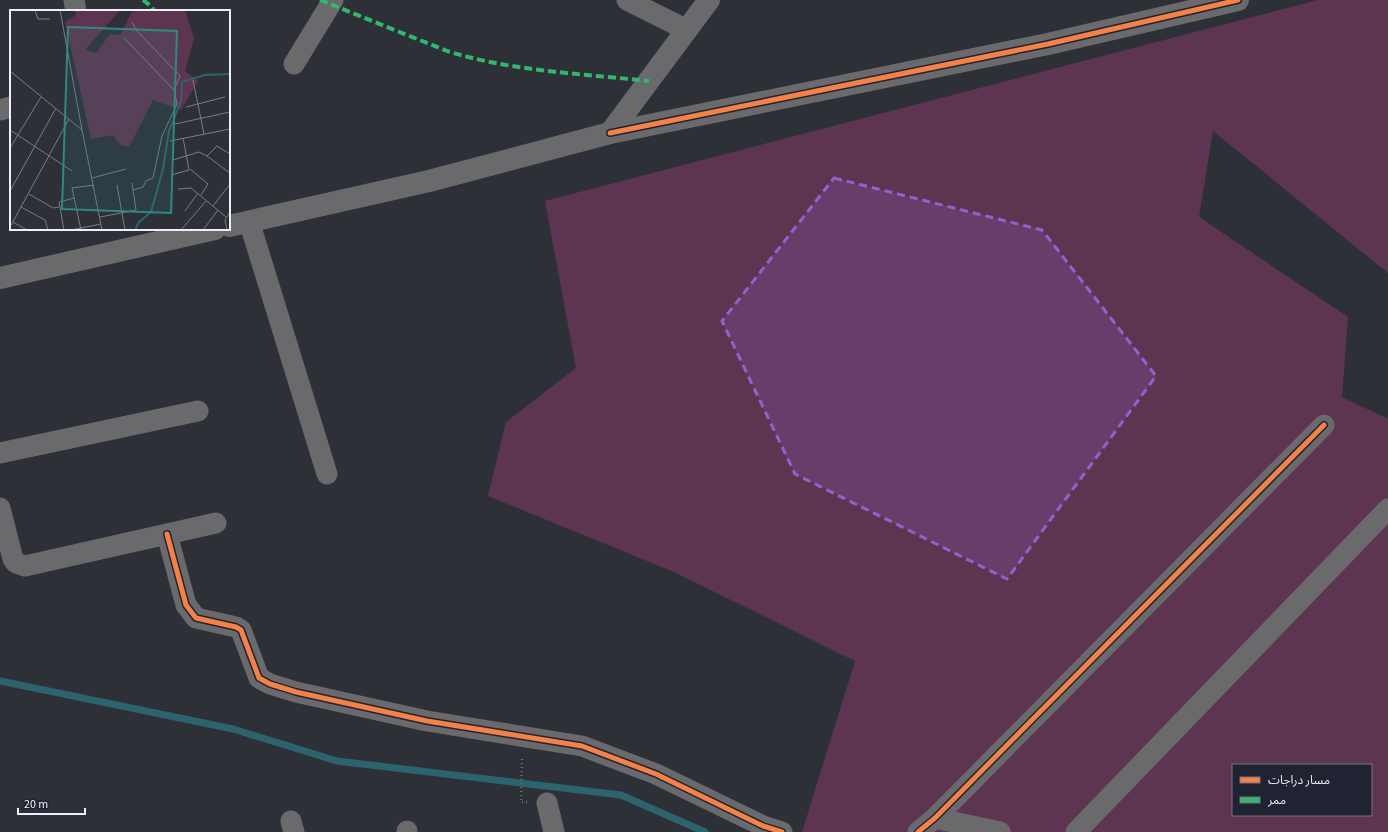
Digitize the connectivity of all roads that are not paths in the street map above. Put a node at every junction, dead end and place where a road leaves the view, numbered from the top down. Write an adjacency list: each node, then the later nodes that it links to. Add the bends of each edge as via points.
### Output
1 (74, 0): 6 (street)
2 (333, 0): 8 (street)
3 (627, 0): 7 (street)
4 (709, 0): 7 (street)
5 (1238, 0): 11 (street, via 1048,44)
6 (76, 10)
7 (687, 30): 11 (street)
8 (294, 64)
9 (10, 107): 10 (street)
10 (0, 110)
11 (610, 133): 12 (street, via 429,181)
12 (239, 224): 19 (street)
13 (207, 230): 14 (street)
14 (192, 232): 15 (street)
15 (0, 278)
16 (198, 411): 18 (street)
17 (1324, 425): 25 (street)
18 (0, 453)
19 (326, 474)
20 (0, 508): 23 (street, via 13,560 26,566)
21 (1388, 510): 30 (street)
22 (216, 523): 23 (street)
23 (167, 534): 27 (street, via 190,613 196,618 241,630 259,678 264,682 296,692 427,721 582,746 656,774 763,826)
24 (547, 804): 26 (street)
25 (936, 818): 28 (street); 29 (street)
26 (554, 832)
27 (782, 832)
28 (918, 832)
29 (1000, 832)
30 (1076, 832)

